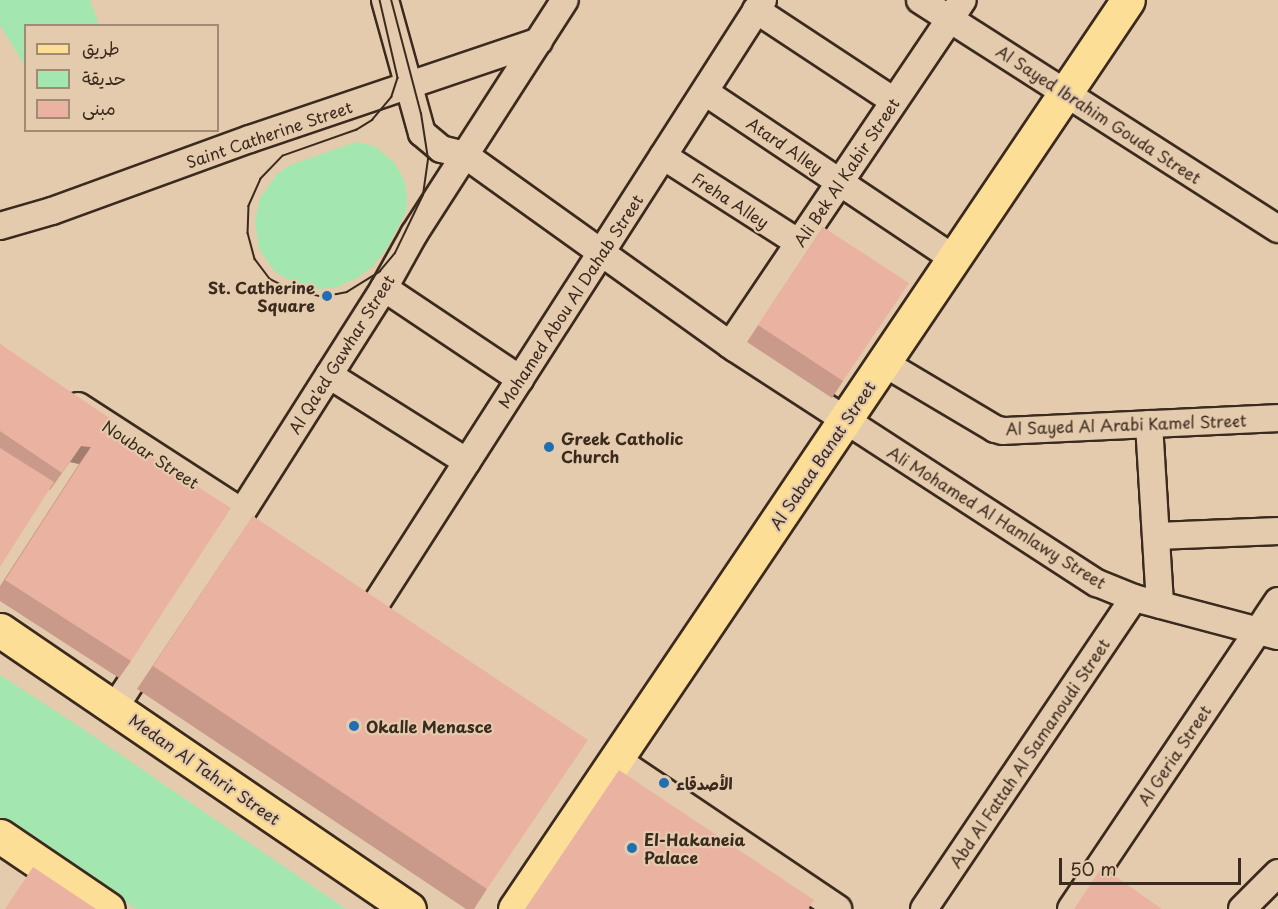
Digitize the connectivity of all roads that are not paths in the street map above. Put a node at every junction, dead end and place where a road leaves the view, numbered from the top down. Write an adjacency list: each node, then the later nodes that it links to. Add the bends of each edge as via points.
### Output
1 (385, 0): 8 (street, Ali Mohamed Al Hamlawy Street)
2 (565, 0): 7 (street, Al Qa'ed Gawhar Street)
3 (920, 0): 6 (street, Al Sayed Ibrahim Gouda Street)
4 (1128, 0): 10 (main road, Al Sabaa Banat Street)
5 (760, 5): 9 (street, Mohamed Abou Al Dahab Street); 11 (street)
6 (956, 10): 10 (street, Al Sayed Ibrahim Gouda Street); 11 (street, Ali Bek Al Kabir Street)
7 (539, 41): 8 (street, Saint Catherine Street); 12 (street, Al Qa'ed Gawhar Street)
8 (410, 86): 12 (street, Ali Mohamed Al Hamlawy Street, via 422,133 441,149); 15 (street, Saint Catherine Street)
9 (705, 92): 13 (street, Mohamed Abou Al Dahab Street); 14 (street, Atard Alley)
10 (1065, 93): 16 (street, Al Sayed Ibrahim Gouda Street); 19 (main road, Al Sabaa Banat Street)
11 (894, 101): 14 (street, Ali Bek Al Kabir Street)
12 (465, 155): 18 (street, Ali Mohamed Al Hamlawy Street); 20 (street, Al Qa'ed Gawhar Street)
13 (663, 156): 17 (street, Freha Alley); 18 (street, Mohamed Abou Al Dahab Street)
14 (840, 182): 17 (street, Ali Bek Al Kabir Street); 19 (street, Atard Alley)
15 (0, 226)
16 (1278, 229)
17 (799, 243): 21 (street, Ali Bek Al Kabir Street)
18 (601, 252): 21 (street, Ali Mohamed Al Hamlawy Street); 24 (street, Mohamed Abou Al Dahab Street)
19 (954, 258): 22 (main road, Al Sabaa Banat Street)
20 (384, 288): 23 (street, Al Qa'ed Gawhar Street); 24 (street)
21 (730, 345): 27 (street, Ali Mohamed Al Hamlawy Street)
22 (884, 363): 27 (main road, Al Sabaa Banat Street); 28 (street, Al Sayed Al Arabi Kamel Street, via 998,430)
23 (329, 375): 29 (street); 30 (street, Al Qa'ed Gawhar Street)
24 (520, 379): 29 (street, Mohamed Abou Al Dahab Street)
25 (58, 393): 30 (street, Noubar Street)
26 (1278, 418): 28 (street, Al Sayed Al Arabi Kamel Street)
27 (845, 420): 33 (street, Ali Mohamed Al Hamlawy Street, via 1097,583); 40 (main road, Al Sabaa Banat Street)
28 (1149, 424): 32 (street)
29 (467, 462): 35 (street, Mohamed Abou Al Dahab Street)
30 (242, 512): 39 (street, Al Qa'ed Gawhar Street)
31 (1278, 531): 32 (street)
32 (1158, 536): 36 (street)
33 (1134, 598): 36 (street, Ali Mohamed Al Hamlawy Street); 47 (street, Abd Al Fattah Al Samanoudi Street)
34 (1278, 601): 38 (street, Al Geria Street)
35 (377, 602)
36 (1160, 605): 38 (street, Ali Mohamed Al Hamlawy Street)
37 (0, 630): 39 (main road, Medan Al Tahrir Street)
38 (1268, 633): 48 (street, Al Geria Street, via 1103,880)
39 (115, 707): 45 (main road, Medan Al Tahrir Street)
40 (616, 759): 43 (street); 46 (main road, Al Sabaa Banat Street)
41 (2, 842): 44 (main road)
42 (1278, 873): 49 (street)
43 (833, 908)
44 (108, 909)
45 (409, 909)
46 (514, 909)
47 (924, 909)
48 (1071, 909)
49 (1242, 909)

